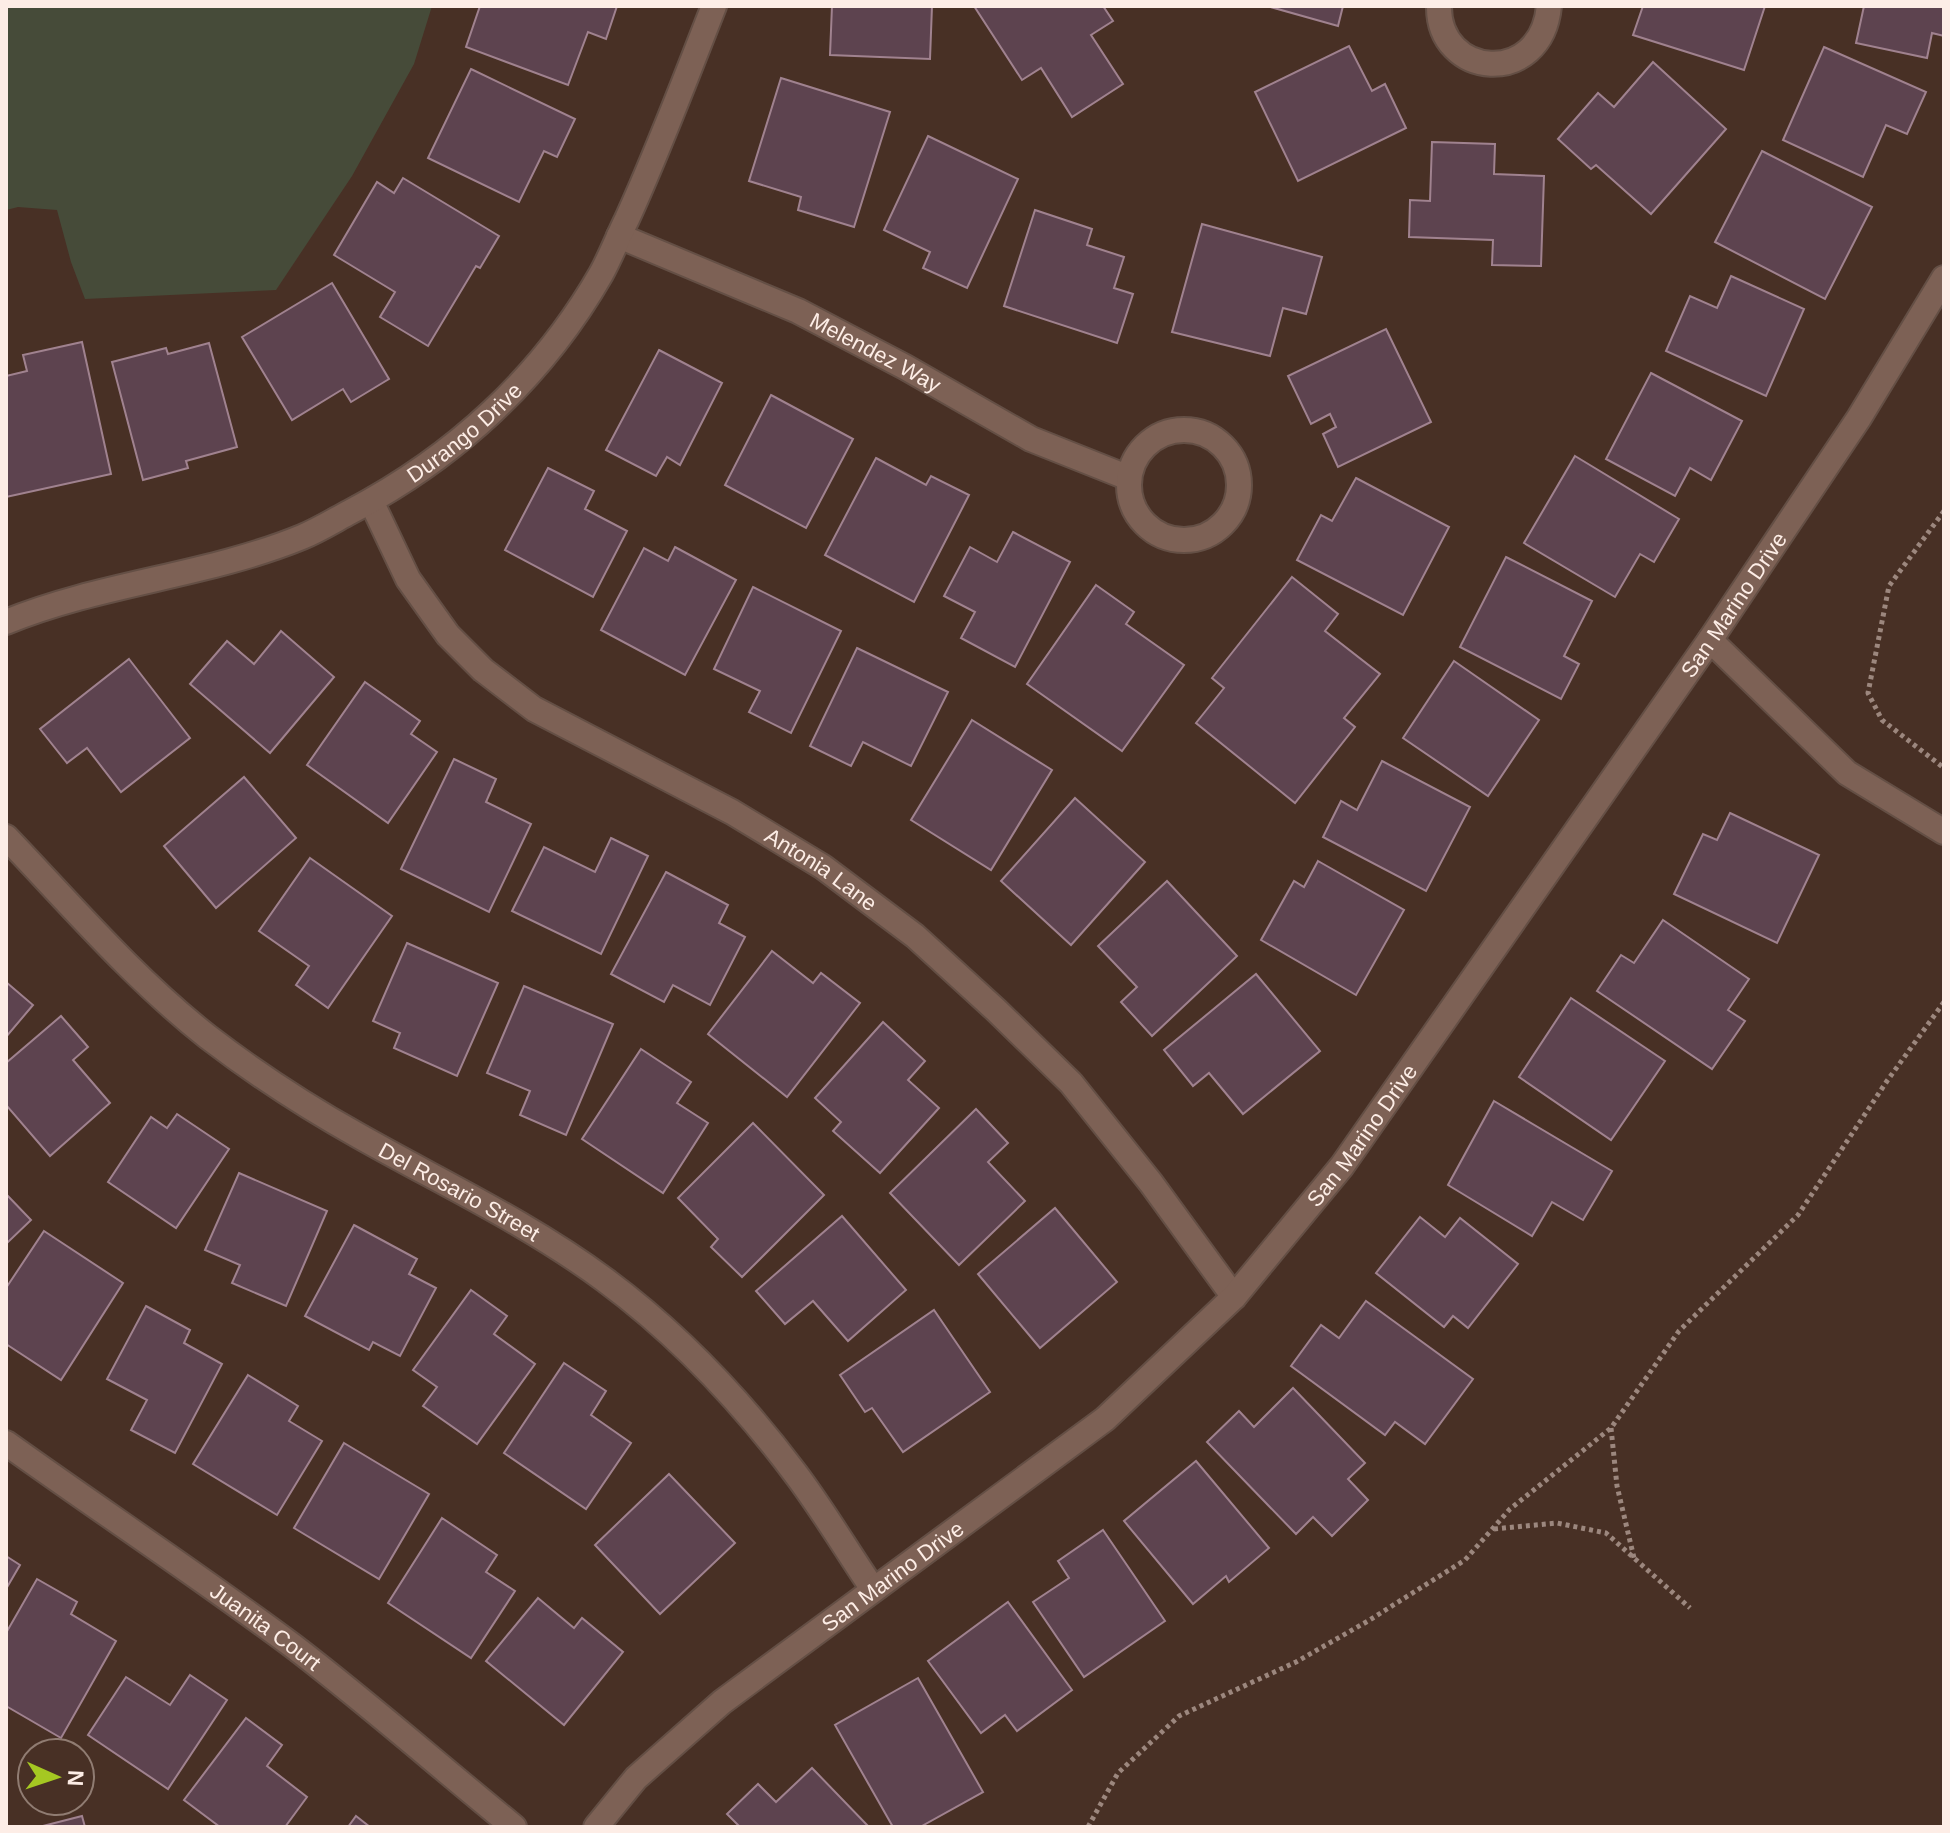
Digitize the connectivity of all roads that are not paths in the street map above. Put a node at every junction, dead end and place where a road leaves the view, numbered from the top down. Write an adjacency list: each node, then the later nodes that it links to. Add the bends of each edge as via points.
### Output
1 (714, 6): 4 (street, Durango Drive)
2 (1439, 6): 3 (street, via 1444,34 1454,47 1469,59 1488,64 1525,55 1539,41)
3 (1549, 6)
4 (619, 236): 6 (street, Melendez Way, via 798,311 1031,439); 7 (street, Durango Drive, via 602,273 517,390 461,441)
5 (1944, 278): 9 (street, San Marino Drive, via 1859,418)
6 (1129, 478): 6 (street, via 1146,445 1163,433 1182,429 1218,441 1231,455 1239,492 1235,509 1218,529 1195,540 1177,541 1161,536 1141,519 1130,496)
7 (371, 501): 8 (street, Durango Drive, via 303,537); 12 (street, Antonia Lane, via 408,579 448,635 483,670 534,709 732,812 823,867 915,936 996,1010 1071,1083)
8 (6, 622)
9 (1710, 640): 10 (street, via 1847,773); 12 (street, San Marino Drive, via 1342,1166)
10 (1944, 832)
11 (6, 837): 14 (street, Del Rosario Street, via 145,985 209,1038 358,1136 525,1227 605,1280 680,1343 724,1385 795,1474)
12 (1234, 1297): 14 (street, San Marino Drive, via 1105,1419)
13 (6, 1443): 15 (street, Juanita Court, via 296,1649)
14 (873, 1589): 16 (street, San Marino Drive, via 722,1702 636,1778)
15 (514, 1827)
16 (596, 1827)

